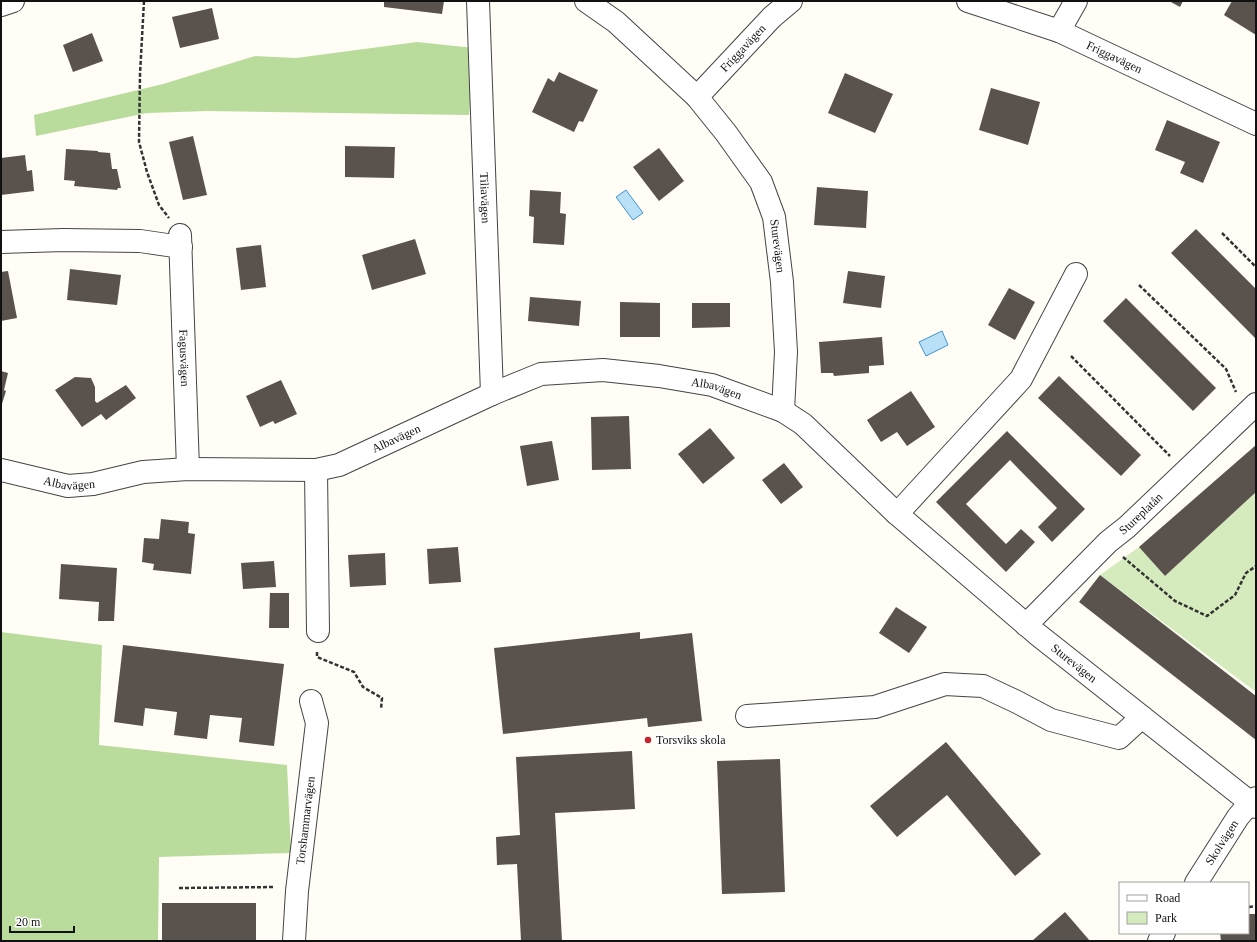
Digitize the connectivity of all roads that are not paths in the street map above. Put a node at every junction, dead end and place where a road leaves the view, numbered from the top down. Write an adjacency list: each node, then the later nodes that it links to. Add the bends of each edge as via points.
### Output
1 (13, 1): 7 (street)
2 (478, 1): 13 (street, Tiliavägen)
3 (586, 1): 9 (street, Sturevägen, via 616,22)
4 (791, 1): 9 (street, Friggavägen, via 772,17)
5 (968, 1): 8 (street, Friggavägen)
6 (1076, 1): 8 (street)
7 (1, 6)
8 (1058, 31): 10 (street, Friggavägen)
9 (697, 97): 15 (street, Sturevägen, via 761,182 774,217 782,282 786,352)
10 (1256, 124)
11 (1, 242): 16 (street, Fagusvägen, via 181,241)
12 (1076, 274): 19 (street, via 1021,379)
13 (492, 394): 15 (street, Albavägen, via 541,374 603,370 712,385); 18 (street, Albavägen, via 339,465)
14 (1254, 406): 20 (street, Stureplatån, via 1108,542)
15 (782, 411): 19 (street, Sturevägen, via 803,424)
16 (188, 469): 17 (street, Albavägen, via 142,472 94,484 68,486); 18 (street, Albavägen)
17 (1, 470)
18 (316, 470): 21 (street)
19 (897, 514): 20 (street, Sturevägen)
20 (1026, 625): 24 (street, Sturevägen)
21 (318, 631)
22 (311, 700): 27 (street, Torshammarvägen, via 317,723)
23 (747, 716): 24 (street, via 875,707 945,684 983,686 1051,720 1119,738)
24 (1142, 717): 25 (street, Sturevägen)
25 (1254, 803): 26 (street, Skolvägen, via 1238,817)
26 (1197, 882)
27 (294, 941)

